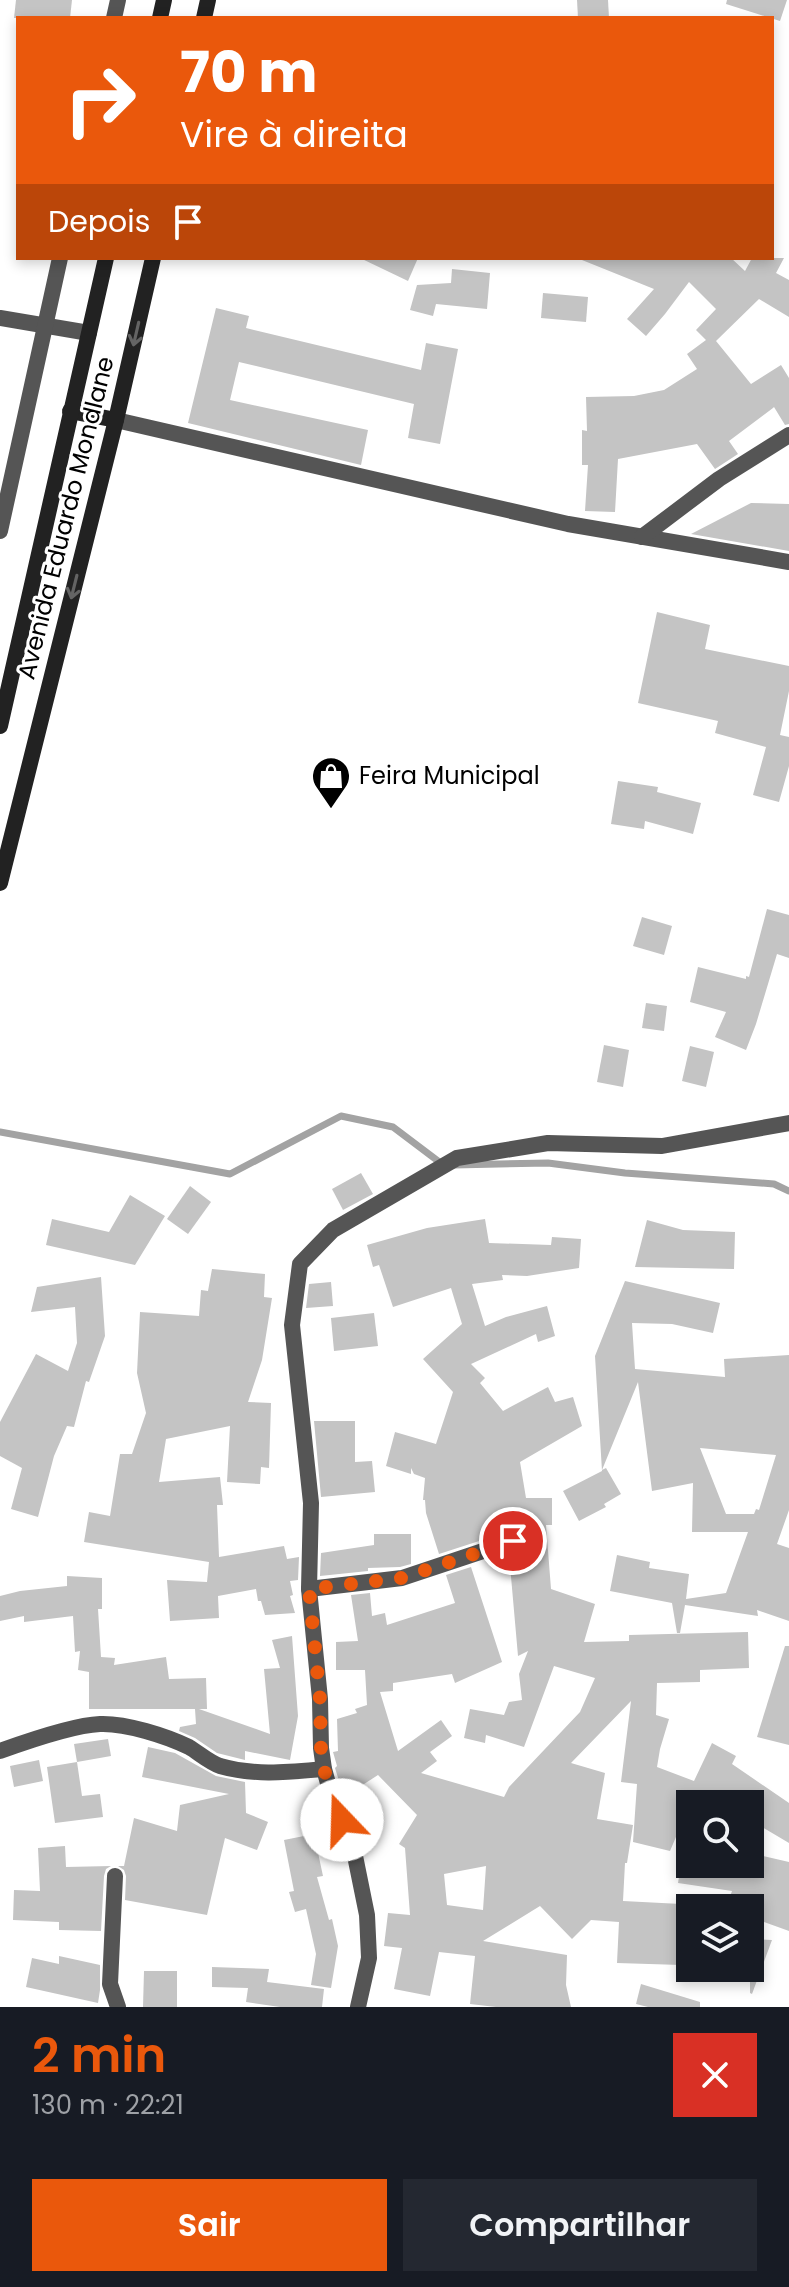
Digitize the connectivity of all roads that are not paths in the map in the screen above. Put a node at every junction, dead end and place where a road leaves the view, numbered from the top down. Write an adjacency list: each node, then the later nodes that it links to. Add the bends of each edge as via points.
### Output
1 (60, 260): 5 (street)
2 (106, 260): 6 (main road, Avenida Eduardo Mondlane)
3 (153, 260): 8 (main road, Avenida Eduardo Mondlane, one-way to 8)
4 (0, 318): 5 (street)
5 (45, 324): 6 (street); 10 (street)
6 (89, 333): 7 (main road, Avenida Eduardo Mondlane)
7 (70, 411): 8 (main road); 13 (main road, Avenida Eduardo Mondlane)
8 (116, 420): 11 (street); 14 (main road, Avenida Eduardo Mondlane, one-way to 14)
9 (789, 435): 11 (street)
10 (0, 531)
11 (642, 537): 12 (street)
12 (789, 562)
13 (0, 726)
14 (0, 883)
15 (789, 1123): 17 (street, via 662,1146 548,1143 457,1158 333,1230 300,1264 292,1325 311,1503)
16 (513, 1541): 17 (street, via 402,1578)
17 (309, 1589): 19 (street)
18 (0, 1751): 19 (street, via 99,1724 124,1726 187,1746 219,1765 268,1774)
19 (324, 1769): 22 (street, via 353,1846 367,1915 369,1958)
20 (115, 1876): 21 (street, via 110,1984)
21 (118, 2007)
22 (358, 2007)

